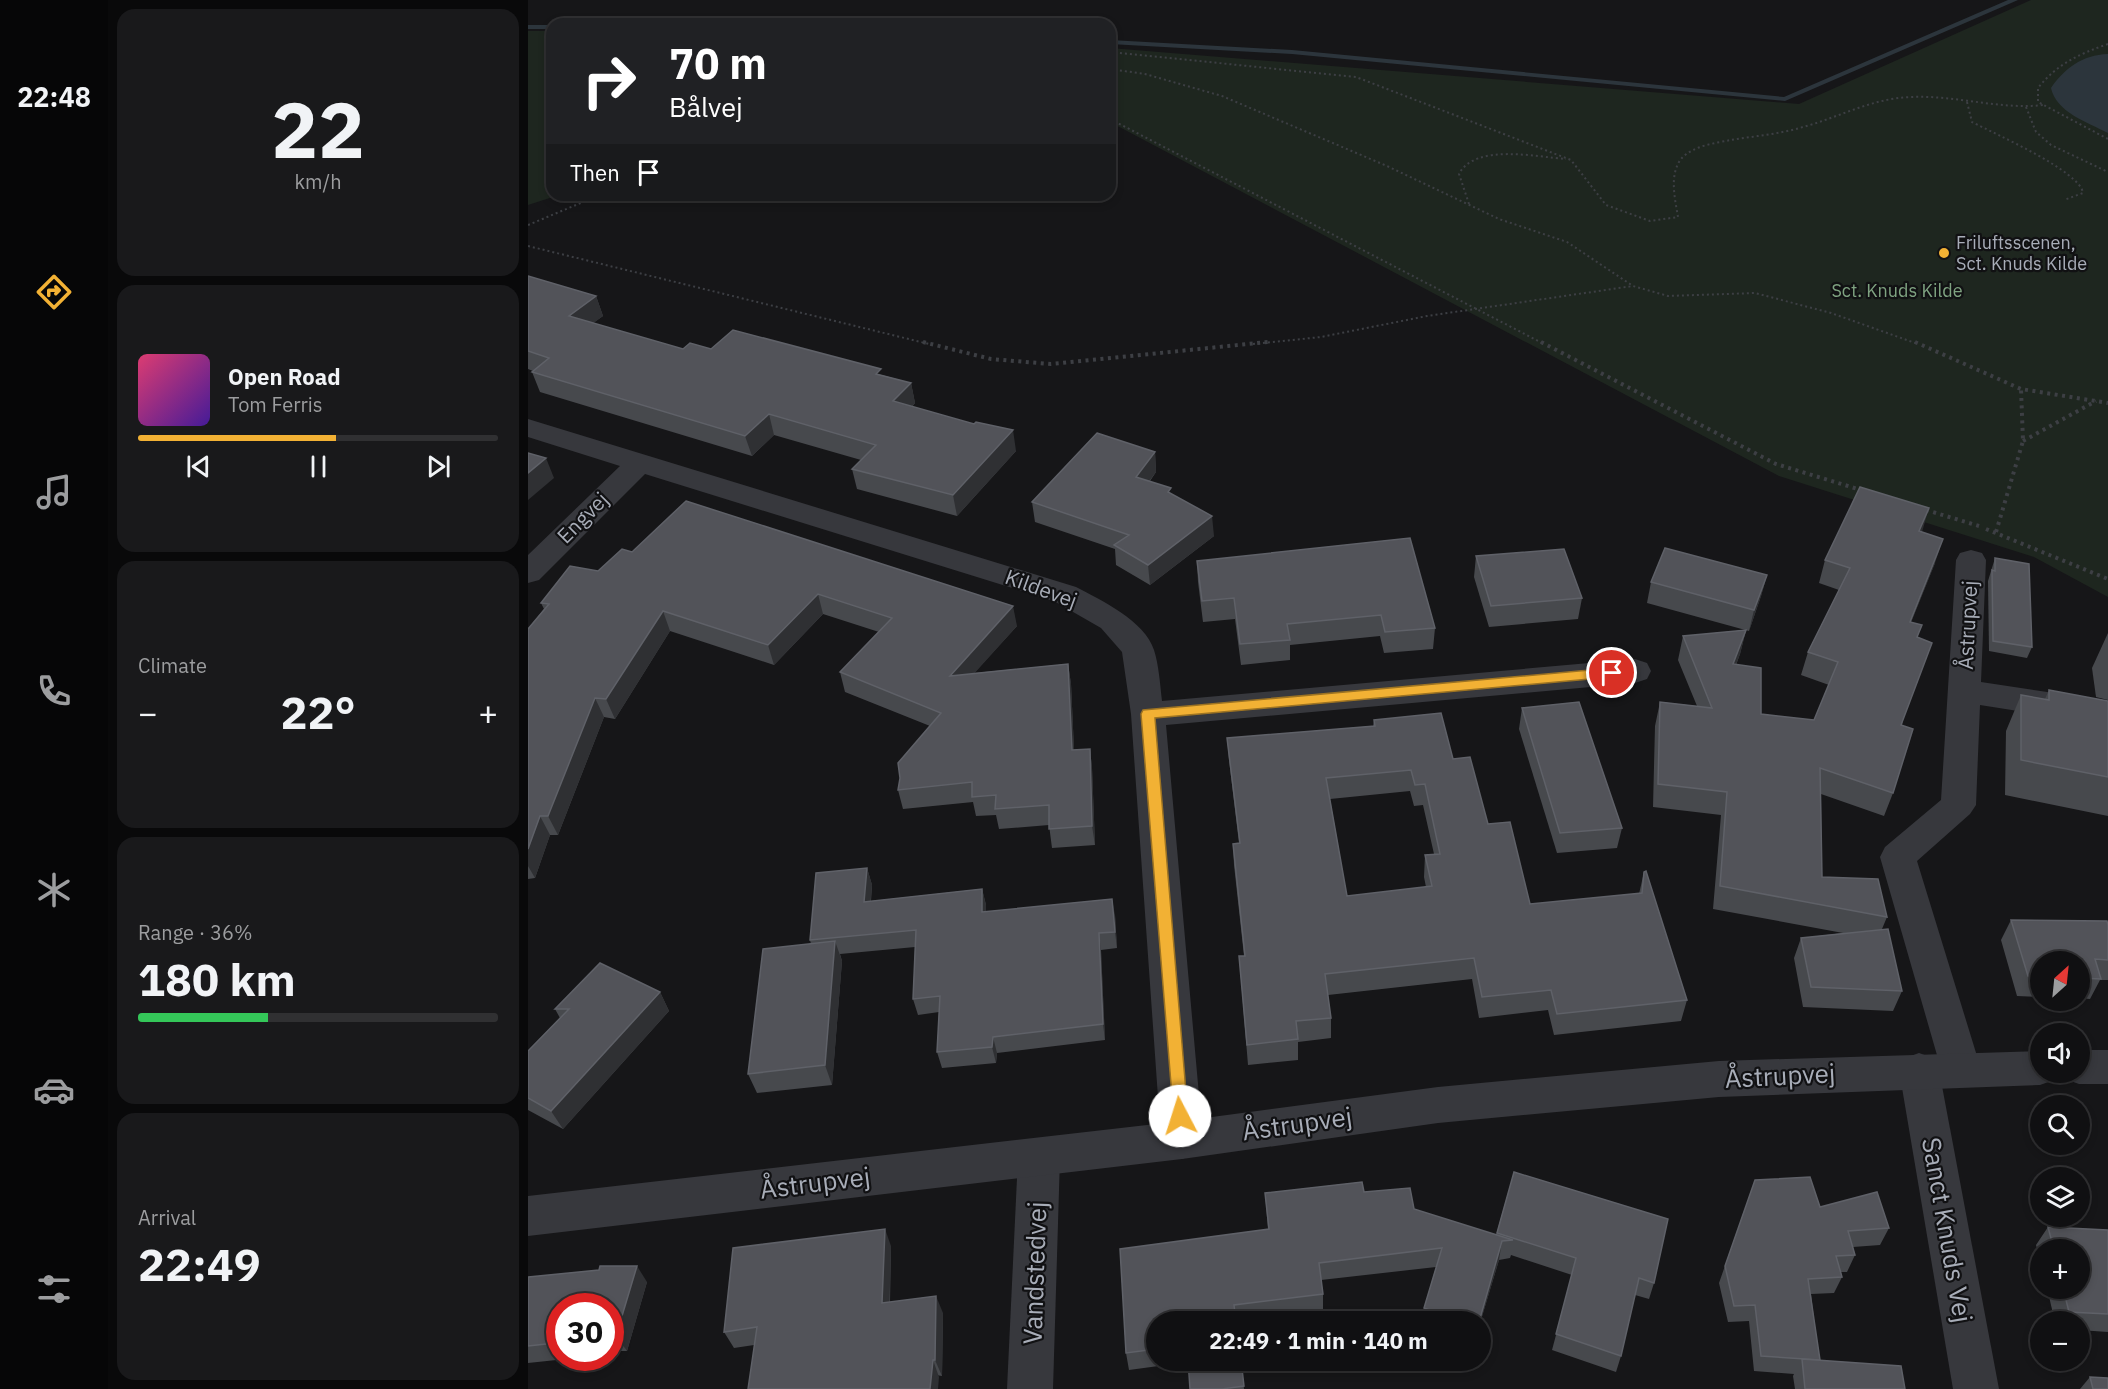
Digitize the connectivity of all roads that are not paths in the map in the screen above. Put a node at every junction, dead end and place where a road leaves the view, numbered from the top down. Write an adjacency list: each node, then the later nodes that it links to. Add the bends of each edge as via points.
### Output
1 (528, 428): 2 (street, Kildevej)
2 (639, 463): 4 (street, Engvej); 8 (street, Kildevej, via 1065,594 1112,620 1138,649)
3 (1971, 560): 6 (street, Åstrupvej)
4 (528, 573)
5 (1635, 671): 8 (street)
6 (1964, 691): 7 (street, Åstrupvej); 12 (street, Åstrupvej, via 1958,805 1898,858)
7 (2108, 713)
8 (1148, 714): 14 (street, Kildevej)
9 (2090, 1067): 10 (street)
10 (2108, 1067)
11 (2030, 1068): 12 (street, Åstrupvej)
12 (1961, 1069): 13 (street, Åstrupvej)
13 (1919, 1070): 14 (street, Åstrupvej, via 1719,1079 1438,1105); 18 (street, Sanct Knuds Vej)
14 (1182, 1140): 15 (street, Åstrupvej)
15 (1040, 1156): 16 (street, Åstrupvej); 17 (street, Vandstedvej)
16 (528, 1216)
17 (1030, 1389)
18 (1976, 1389)

